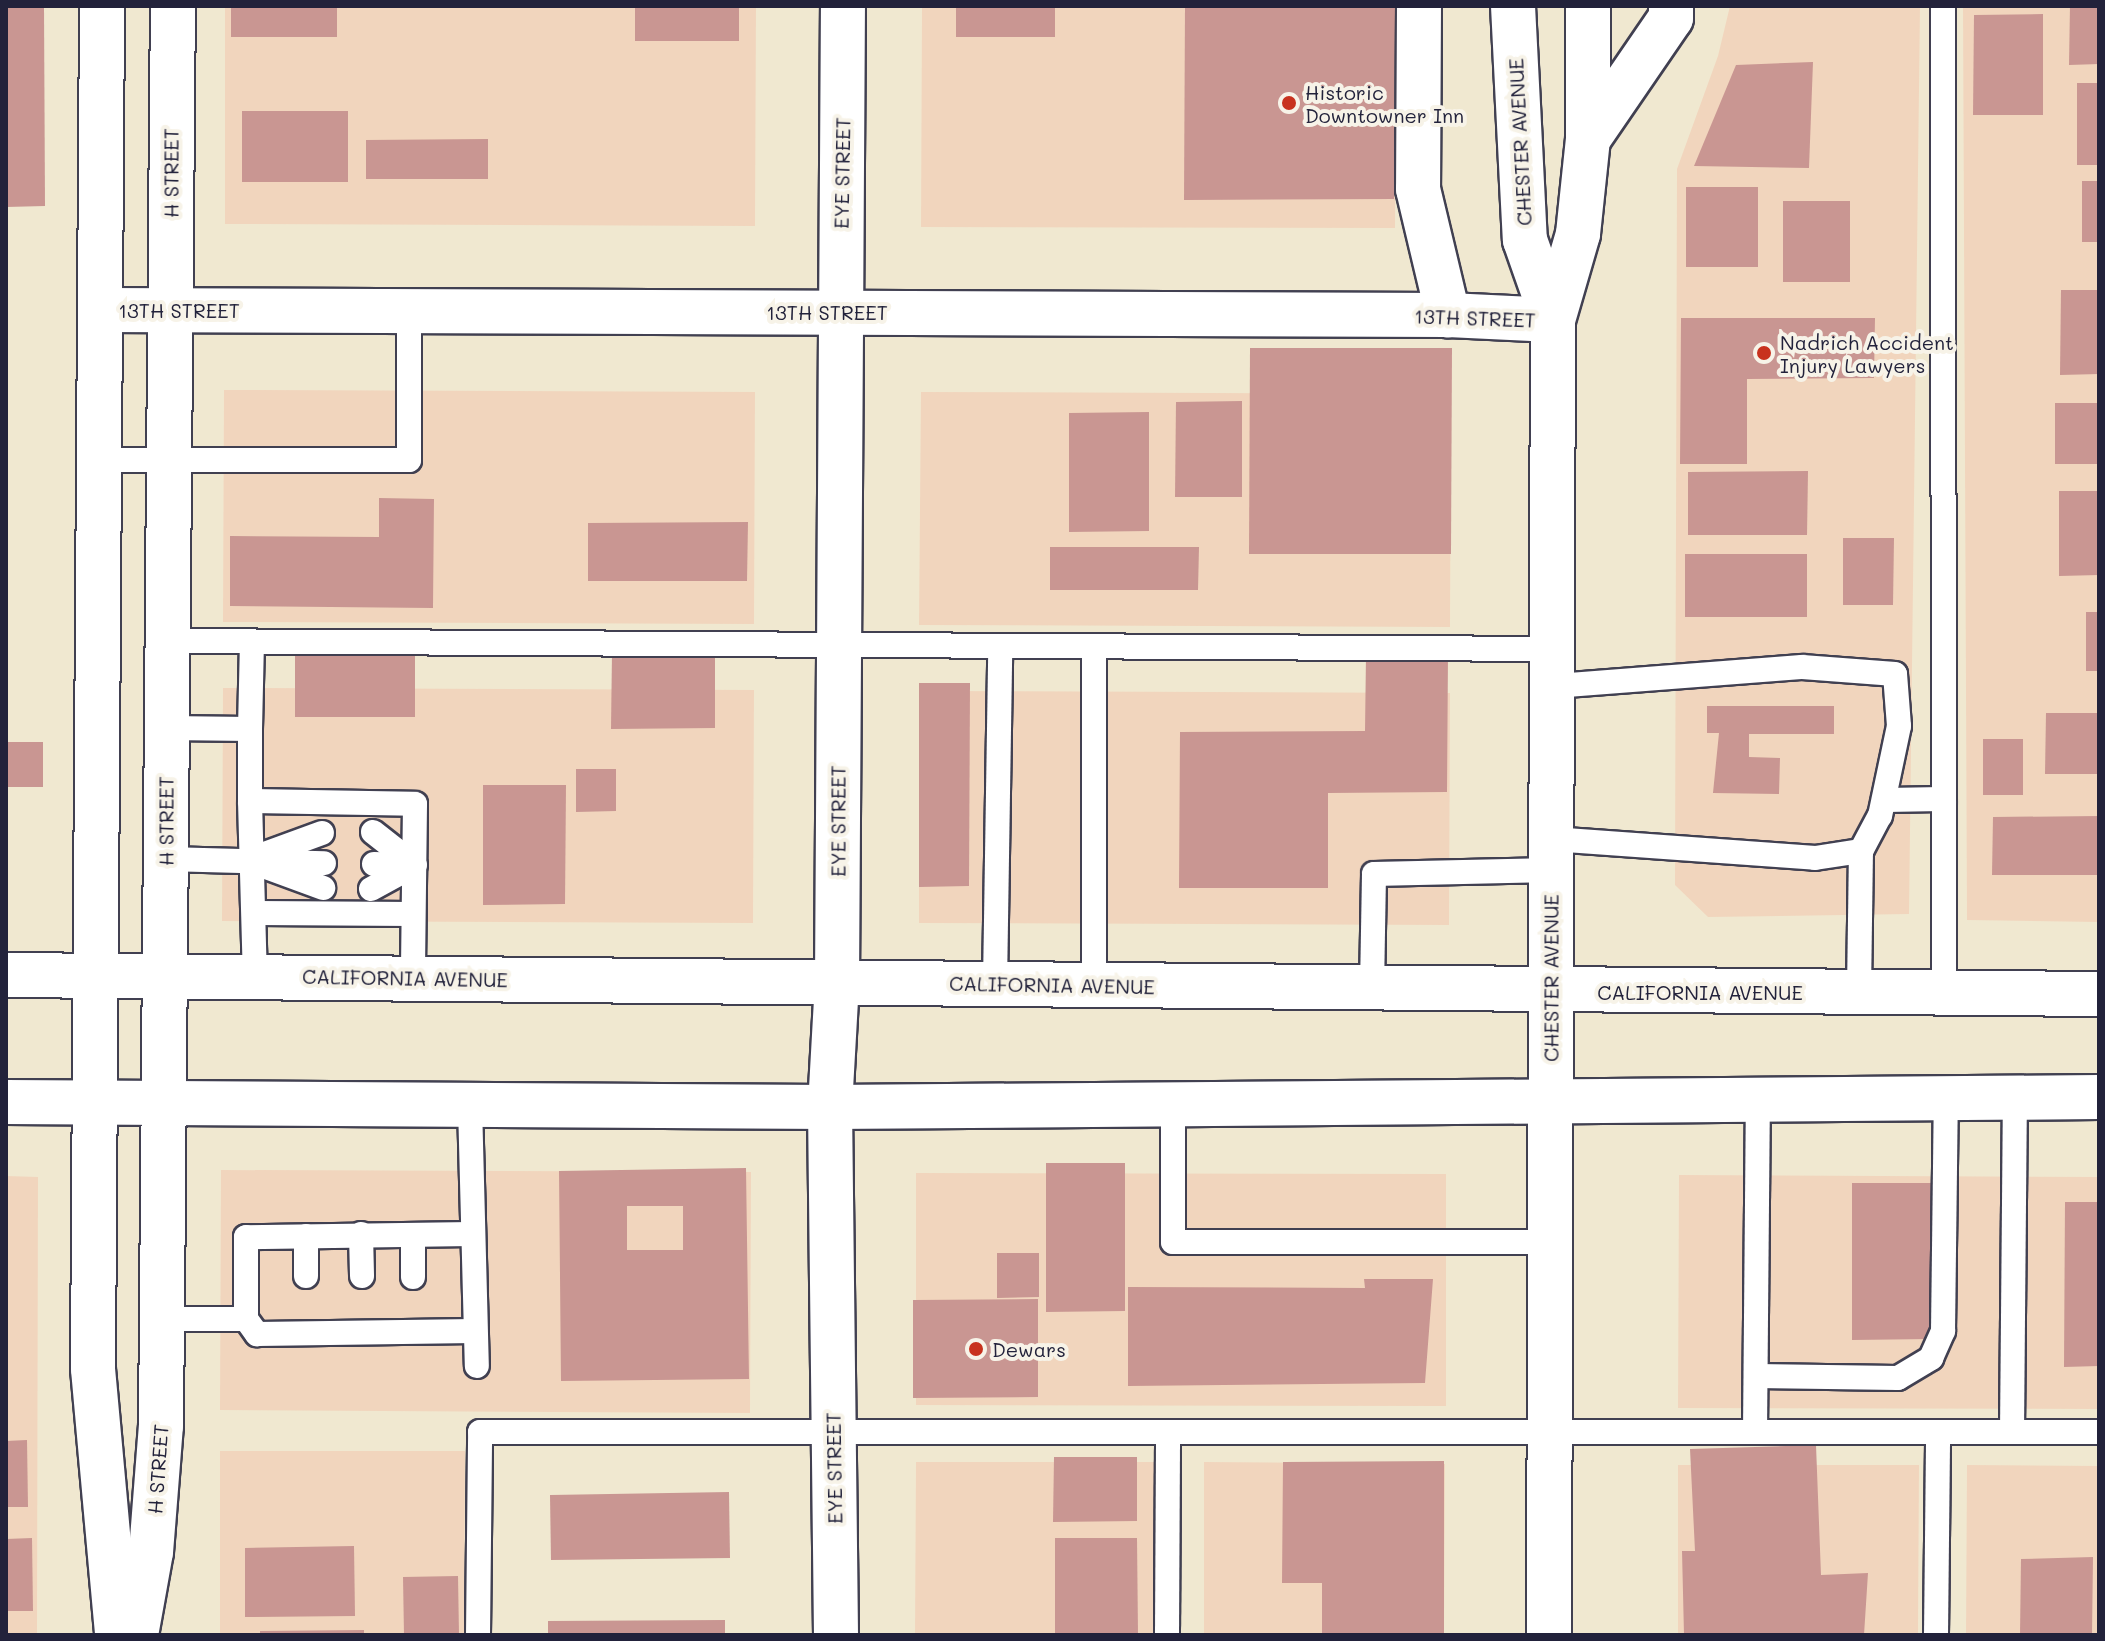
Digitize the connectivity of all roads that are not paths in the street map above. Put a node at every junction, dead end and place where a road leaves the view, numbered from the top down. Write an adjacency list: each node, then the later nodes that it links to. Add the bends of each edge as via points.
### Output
1 (102, 6): 10 (street)
2 (173, 6): 11 (street, H STREET)
3 (843, 6): 13 (street, EYE STREET)
4 (1419, 6): 14 (street, via 1418,189)
5 (1513, 6): 15 (street, CHESTER AVENUE, via 1525,240)
6 (1588, 6): 9 (street, CHESTER AVENUE)
7 (1671, 6): 9 (street, via 1671,18)
8 (1943, 6): 26 (lane)
9 (1588, 139): 15 (street, CHESTER AVENUE, via 1578,234)
10 (101, 310): 11 (street, 13TH STREET); 16 (street)
11 (170, 310): 12 (street, 13TH STREET); 17 (street, H STREET)
12 (409, 310): 13 (street, 13TH STREET); 17 (lane, via 409,460)
13 (840, 312): 14 (street, 13TH STREET); 20 (street, EYE STREET)
14 (1448, 315): 15 (street, 13TH STREET)
15 (1553, 320): 23 (street, CHESTER AVENUE)
16 (100, 460): 17 (lane); 43 (street)
17 (169, 460): 18 (street, H STREET)
18 (167, 641): 19 (lane); 24 (street, H STREET)
19 (252, 642): 20 (lane); 25 (lane)
20 (839, 647): 21 (lane); 47 (street, EYE STREET)
21 (1000, 648): 22 (lane); 48 (lane)
22 (1094, 648): 23 (lane); 49 (lane)
23 (1552, 667): 27 (lane, via 1802,667 1895,674 1899,726); 32 (street, CHESTER AVENUE)
24 (167, 728): 25 (lane); 33 (street, H STREET)
25 (250, 729): 28 (lane)
26 (1944, 799): 27 (lane); 53 (lane)
27 (1884, 800): 31 (lane)
28 (250, 801): 34 (lane); 37 (lane, via 415,804)
29 (373, 832): 37 (lane)
30 (322, 833): 34 (lane)
31 (1861, 851): 32 (lane, via 1815,858); 52 (lane)
32 (1552, 854): 50 (lane, via 1374,874); 51 (street, CHESTER AVENUE)
33 (166, 859): 34 (lane); 44 (street, H STREET)
34 (249, 860): 35 (lane); 38 (lane); 40 (lane)
35 (324, 863)
36 (374, 864): 37 (lane)
37 (415, 865): 39 (lane); 41 (lane)
38 (323, 888)
39 (371, 889)
40 (257, 913): 41 (lane); 45 (lane)
41 (413, 914): 46 (lane)
42 (6, 975): 43 (street, CALIFORNIA AVENUE)
43 (97, 975): 44 (street, CALIFORNIA AVENUE); 61 (street)
44 (165, 976): 45 (street, CALIFORNIA AVENUE); 62 (street, H STREET)
45 (255, 977): 46 (street, CALIFORNIA AVENUE)
46 (413, 978): 47 (street, CALIFORNIA AVENUE)
47 (837, 983): 48 (street, CALIFORNIA AVENUE); 65 (street, EYE STREET)
48 (995, 984): 49 (street, CALIFORNIA AVENUE)
49 (1094, 985): 50 (street, CALIFORNIA AVENUE)
50 (1372, 989): 51 (street, CALIFORNIA AVENUE)
51 (1551, 991): 52 (street, CALIFORNIA AVENUE); 59 (street, CHESTER AVENUE)
52 (1859, 992): 53 (street, CALIFORNIA AVENUE)
53 (1944, 993): 54 (street, CALIFORNIA AVENUE)
54 (2099, 994)
55 (2099, 1097): 57 (street)
56 (1946, 1098): 57 (street); 58 (street); 78 (lane, via 1943,1331 1931,1358 1898,1378)
57 (2015, 1098): 84 (lane)
58 (1758, 1100): 59 (street); 78 (lane)
59 (1550, 1101): 63 (street); 70 (street, CHESTER AVENUE)
60 (6, 1102): 61 (street)
61 (94, 1103): 62 (street); 86 (street, via 93,1369)
62 (164, 1103): 64 (street); 74 (street, H STREET)
63 (1173, 1104): 65 (street); 70 (lane, via 1173,1242)
64 (470, 1105): 65 (street); 67 (lane)
65 (830, 1107): 79 (street, EYE STREET)
66 (361, 1234): 68 (lane); 69 (lane); 72 (lane)
67 (472, 1234): 68 (lane); 76 (lane)
68 (413, 1235): 73 (lane)
69 (306, 1236): 71 (lane); 75 (lane, via 246,1237)
70 (1550, 1242): 81 (street, CHESTER AVENUE)
71 (306, 1276)
72 (362, 1276)
73 (413, 1277)
74 (162, 1319): 75 (lane); 87 (street, H STREET, via 158,1489)
75 (246, 1319): 76 (lane, via 257,1334 306,1327)
76 (475, 1331): 77 (lane)
77 (477, 1366)
78 (1756, 1376): 82 (lane)
79 (834, 1432): 80 (lane); 88 (lane, via 480,1432); 89 (street, EYE STREET)
80 (1168, 1432): 81 (lane); 90 (lane)
81 (1550, 1432): 82 (lane); 91 (street, CHESTER AVENUE)
82 (1755, 1432): 83 (lane)
83 (1938, 1432): 84 (lane); 92 (lane)
84 (2012, 1432): 85 (lane)
85 (2099, 1432)
86 (117, 1635)
87 (136, 1635)
88 (478, 1635)
89 (836, 1635)
90 (1167, 1635)
91 (1549, 1635)
92 (1936, 1635)

